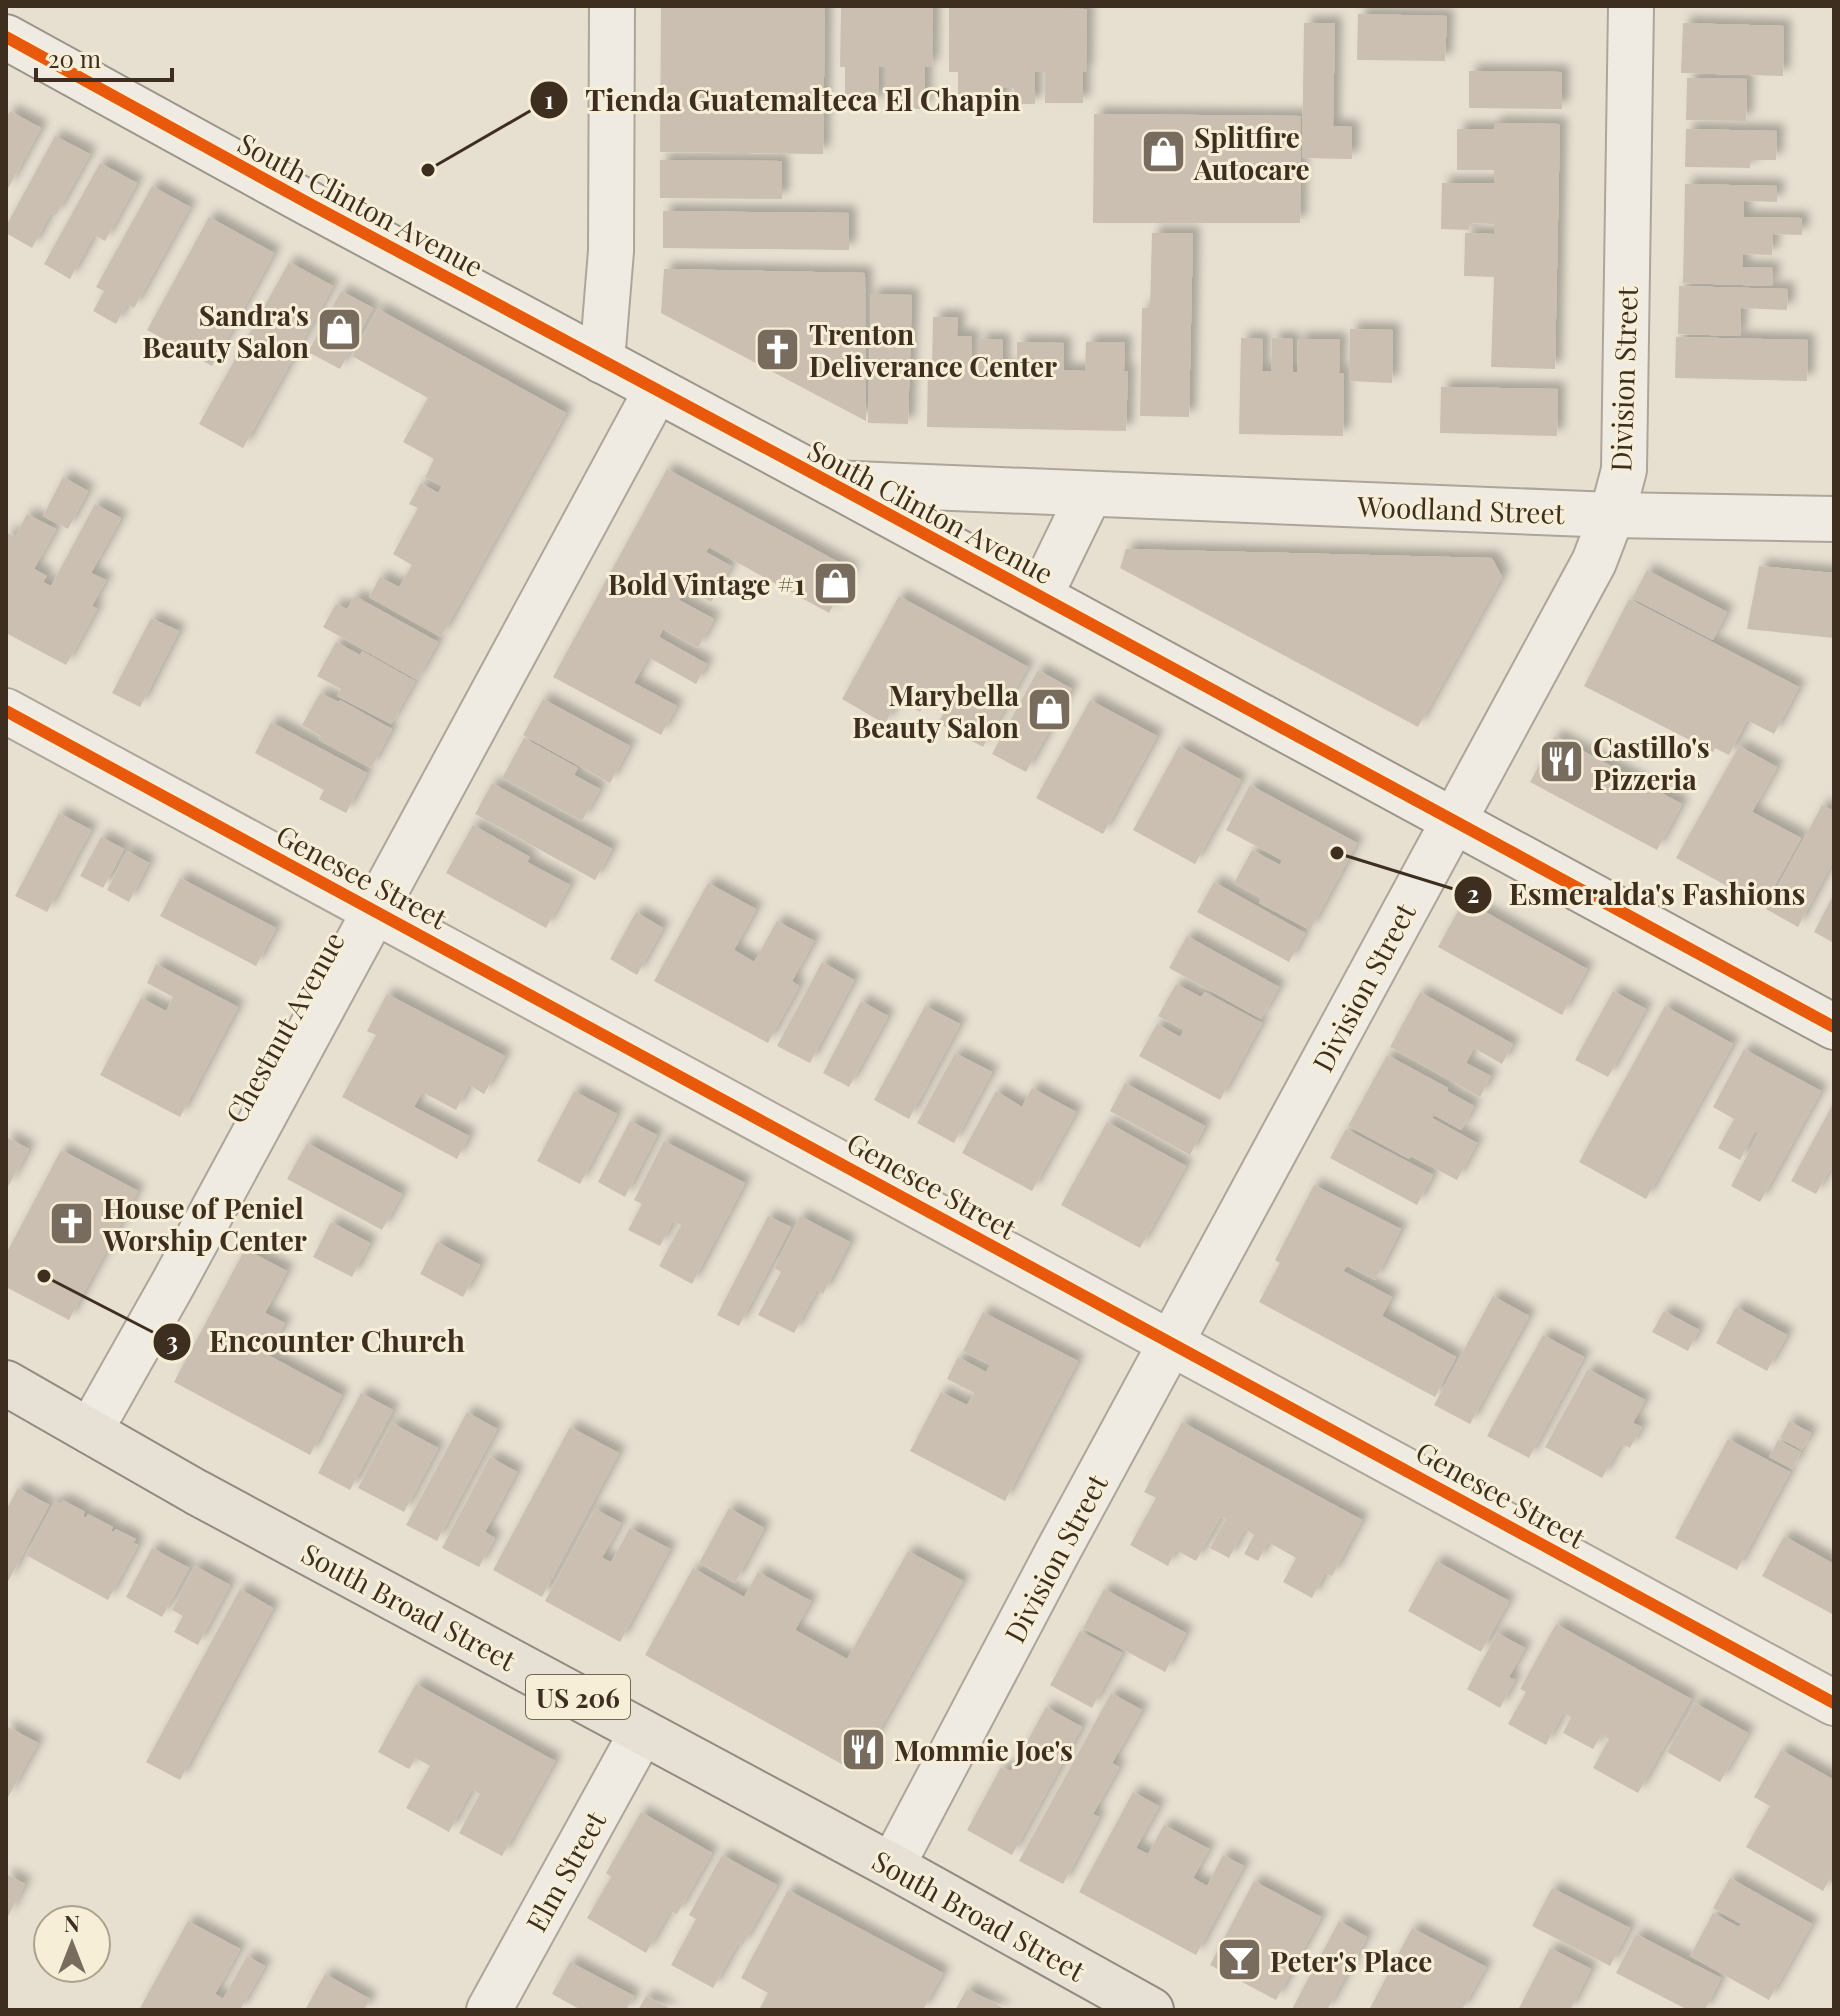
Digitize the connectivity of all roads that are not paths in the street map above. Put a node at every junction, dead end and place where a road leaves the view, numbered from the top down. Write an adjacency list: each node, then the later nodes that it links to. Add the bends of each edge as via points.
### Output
1 (612, 6): 4 (street, via 611,251)
2 (1631, 6): 8 (street, Division Street, via 1624,470)
3 (6, 37): 4 (street, South Clinton Avenue)
4 (602, 361): 5 (street, South Clinton Avenue)
5 (656, 391): 6 (street, South Clinton Avenue); 13 (street, Chestnut Avenue)
6 (831, 483): 7 (street, Woodland Street); 10 (street, South Clinton Avenue)
7 (1089, 495): 8 (street, Woodland Street); 10 (street)
8 (1612, 515): 9 (street, Woodland Street); 12 (street, Division Street, via 1594,562)
9 (1834, 519)
10 (1040, 596): 12 (street, South Clinton Avenue)
11 (6, 711): 13 (street, Genesee Street)
12 (1452, 821): 14 (street, South Clinton Avenue); 15 (street, Division Street)
13 (376, 910): 15 (street, Genesee Street); 17 (street, Chestnut Avenue)
14 (1834, 1027)
15 (1172, 1343): 18 (street, Genesee Street); 20 (street, Division Street)
16 (6, 1383): 17 (main road, South Broad Street / US 206)
17 (90, 1431): 19 (main road, South Broad Street / US 206)
18 (1834, 1703)
19 (642, 1732): 20 (main road, South Broad Street / US 206); 21 (street, Elm Street)
20 (892, 1866): 22 (main road, South Broad Street / US 206)
21 (489, 2010)
22 (1151, 2010)

